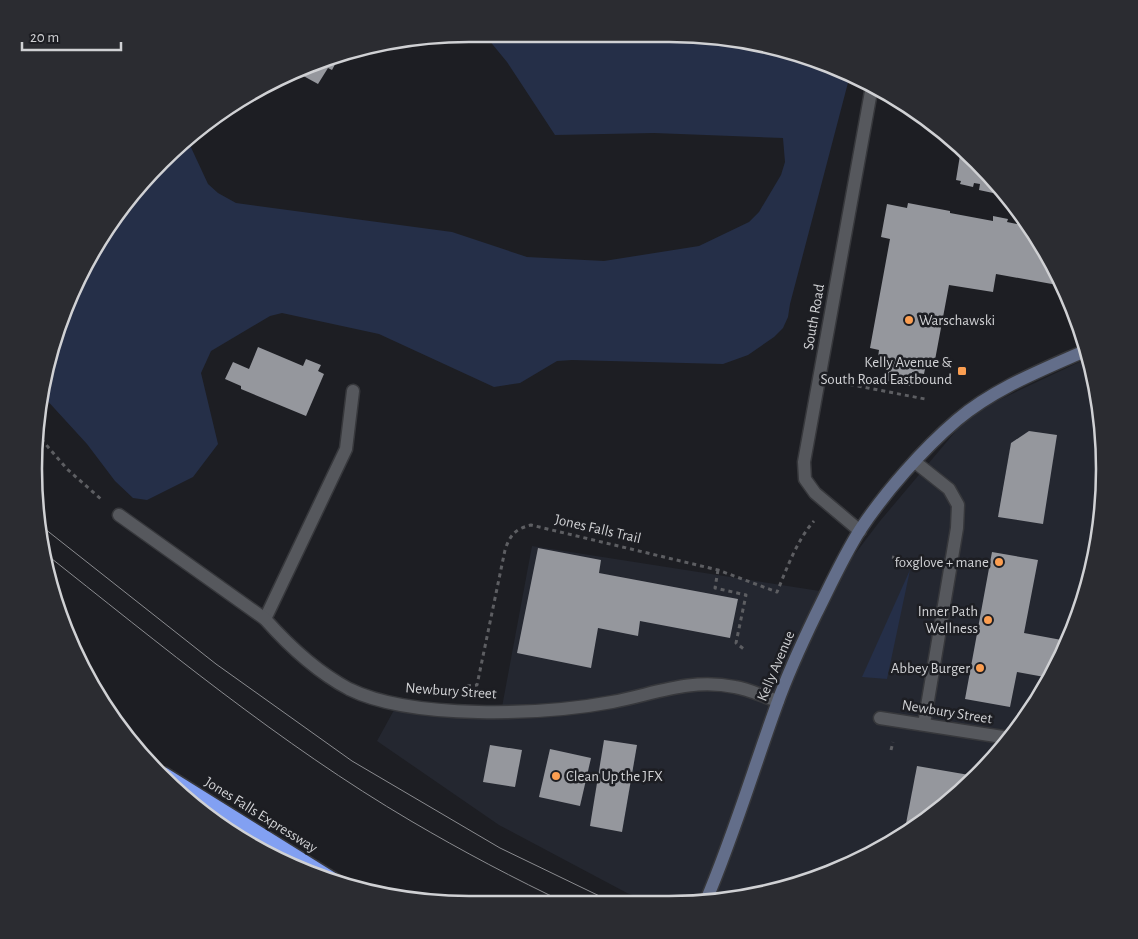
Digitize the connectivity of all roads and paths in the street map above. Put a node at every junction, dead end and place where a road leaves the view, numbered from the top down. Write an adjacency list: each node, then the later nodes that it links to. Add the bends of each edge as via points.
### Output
1 (871, 94): 10 (street, South Road, via 804,462 805,479 815,493)
2 (1079, 353): 7 (main road, Kelly Avenue, via 983,401 958,419)
3 (841, 383): 5 (path)
4 (353, 391): 14 (street, via 346,449)
5 (925, 399)
6 (43, 441): 8 (path, via 66,469)
7 (915, 462): 10 (main road, Kelly Avenue); 19 (street, via 949,488 958,506)
8 (119, 515): 14 (street, Newbury Street)
9 (808, 527): 13 (path, Jones Falls Trail, via 777,592)
10 (860, 531): 17 (main road, Kelly Avenue, via 809,629)
11 (892, 557): 12 (path)
12 (924, 565)
13 (718, 570): 15 (path, via 715,588 746,595 736,643); 16 (path, Jones Falls Trail, via 531,525 520,528 510,535 504,550 477,685)
14 (266, 618): 17 (street, Newbury Street, via 285,642 322,672 350,689 396,703 431,709 560,710 701,684 736,687)
15 (745, 650)
16 (459, 687)
17 (778, 702): 23 (main road, Kelly Avenue)
18 (880, 718): 19 (street, Newbury Street)
19 (924, 724): 20 (street, Newbury Street)
20 (1001, 737)
21 (185, 788): 22 (highway, Jones Falls Expressway)
22 (308, 865)
23 (708, 895)

